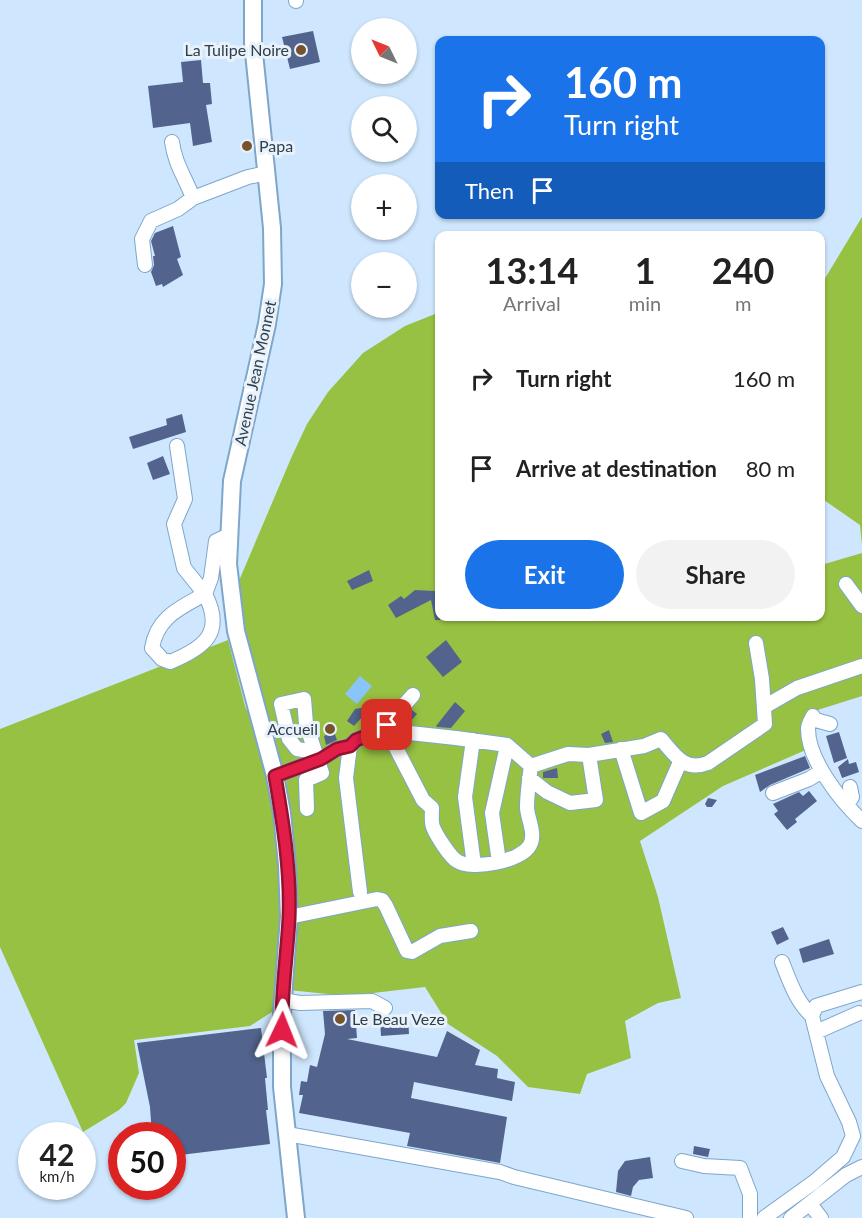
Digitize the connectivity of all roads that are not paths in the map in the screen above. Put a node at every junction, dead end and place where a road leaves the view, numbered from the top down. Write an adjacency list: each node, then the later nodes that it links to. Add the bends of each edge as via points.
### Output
1 (243, 0): 3 (main road, Avenue Jean Monnet)
2 (253, 0): 3 (main road, Avenue Jean Monnet)
3 (253, 43): 5 (main road, Avenue Jean Monnet)
4 (172, 142): 6 (lane, via 174,159)
5 (267, 173): 6 (lane); 9 (main road, Avenue Jean Monnet, via 273,284 232,481)
6 (193, 198): 7 (lane, via 151,221 142,239)
7 (145, 265)
8 (177, 446): 11 (lane, via 185,499 174,524 184,568)
9 (229, 535): 11 (lane, via 216,541); 28 (main road, Avenue Jean Monnet, via 228,564 236,631)
10 (846, 584): 12 (lane)
11 (205, 594): 11 (lane, via 214,621 209,637 193,653 170,662 162,659 152,648 162,622)
12 (862, 606)
13 (756, 643): 16 (lane)
14 (862, 666): 16 (lane, via 797,688)
15 (413, 695): 18 (lane)
16 (764, 706): 25 (lane, via 765,724 708,763 699,766)
17 (830, 724): 26 (lane, via 813,717 808,727)
18 (382, 730): 19 (lane); 20 (lane); 35 (lane, via 395,746 423,800 432,808 432,826 449,853 457,861)
19 (473, 740): 21 (lane); 35 (lane, via 465,797)
20 (350, 746): 24 (lane); 36 (lane, via 346,778)
21 (507, 746): 27 (lane); 34 (lane, via 492,813)
22 (621, 749): 23 (lane); 25 (lane, via 661,739); 25 (lane, via 641,813 663,801)
23 (590, 755): 27 (lane, via 568,754); 27 (lane, via 596,800 570,803 547,792)
24 (316, 756): 28 (lane); 32 (lane, via 322,773 306,780)
25 (680, 762)
26 (822, 771): 30 (lane); 31 (lane)
27 (530, 772): 34 (lane, via 530,845 524,854)
28 (275, 776): 37 (main road, Avenue Jean Monnet, via 282,813)
29 (850, 787): 31 (lane, via 852,797)
30 (772, 793)
31 (847, 805): 33 (lane)
32 (307, 809)
33 (858, 822)
34 (499, 862): 35 (lane)
35 (474, 865)
36 (360, 892)
37 (289, 917): 38 (lane, via 382,900 407,951 412,952 440,936); 41 (main road, Avenue Jean Monnet)
38 (471, 931)
39 (782, 962): 44 (lane, via 794,992)
40 (862, 992): 44 (lane, via 816,1006)
41 (283, 1000): 42 (lane, via 372,1001); 46 (main road, Avenue Jean Monnet, via 282,1087)
42 (385, 1008)
43 (859, 1013): 45 (lane)
44 (812, 1016): 45 (lane)
45 (816, 1032): 53 (lane, via 827,1076 853,1136 843,1157)
46 (287, 1134): 50 (main road, Avenue Jean Monnet); 51 (lane, via 500,1172)
47 (682, 1161): 52 (lane, via 740,1168 750,1194)
48 (862, 1167): 49 (lane)
49 (810, 1203): 54 (lane); 55 (lane)
50 (296, 1218)
51 (686, 1218)
52 (750, 1218)
53 (764, 1218)
54 (791, 1218)
55 (820, 1218)

